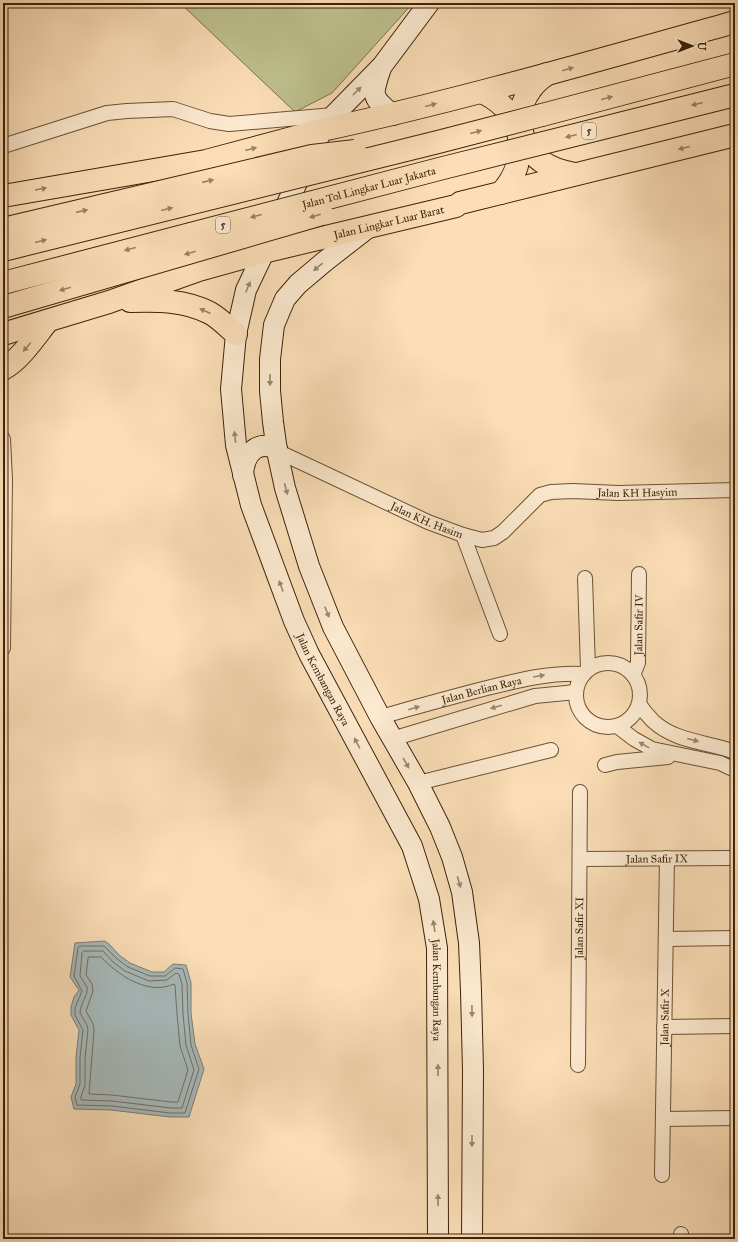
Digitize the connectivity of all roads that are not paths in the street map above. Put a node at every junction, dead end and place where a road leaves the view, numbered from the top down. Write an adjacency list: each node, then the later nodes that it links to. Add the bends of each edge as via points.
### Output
1 (429, 3): 4 (main road)
2 (735, 22): 5 (main road, one-way to 2)
3 (735, 64): 12 (main road, one-way to 3, bridge)
4 (382, 66): 9 (main road, via 374,94 378,103); 10 (main road, Jalan Kembangan Raya, one-way to 4)
5 (547, 74): 6 (main road); 15 (main road, via 531,88 522,106 523,136 527,146 541,161)
6 (503, 86): 8 (main road); 16 (main road, via 484,93 500,103 510,114 517,128 520,154 509,185)
7 (735, 94): 14 (main road, Jalan Tol Lingkar Luar Jakarta / 5, one-way to 14, bridge)
8 (468, 95): 9 (main road, one-way to 8); 16 (main road, via 485,104 505,129 509,145 509,162 507,175)
9 (393, 115): 10 (main road)
10 (328, 123): 13 (street, via 229,124 210,121 173,109 127,111 107,113); 17 (main road, one-way to 10, via 206,161); 18 (main road, Jalan Kembangan Raya)
11 (735, 135): 15 (main road, Jalan Lingkar Luar Barat, one-way to 15)
12 (438, 142): 20 (main road, one-way to 12, bridge, via 312,156); 22 (main road, one-way to 12, bridge)
13 (3, 146)
14 (443, 168): 24 (main road, Jalan Tol Lingkar Luar Jakarta / 5, one-way to 24, bridge); 26 (main road, one-way to 26, bridge, via 330,212)
15 (575, 174): 16 (main road, Jalan Lingkar Luar Barat)
16 (495, 195): 19 (main road, Jalan Lingkar Luar Barat)
17 (3, 196)
18 (279, 219): 21 (main road, via 286,232); 23 (main road, Jalan Kembangan Raya)
19 (371, 225): 21 (main road, Jalan Lingkar Luar Barat); 32 (main road, one-way to 32, via 298,284 285,299 274,325 270,391)
20 (3, 229)
21 (303, 242): 23 (main road, Jalan Lingkar Luar Barat)
22 (3, 250)
23 (264, 252): 25 (main road, Jalan Lingkar Luar Barat, via 199,270); 29 (main road, Jalan Kembangan Raya, one-way to 23, via 246,290)
24 (3, 282)
25 (109, 302): 27 (main road, Jalan Lingkar Luar Barat); 29 (main road, one-way to 25, via 211,313 191,305 159,300)
26 (3, 307)
27 (47, 322): 28 (main road, Jalan Lingkar Luar Barat); 30 (main road, one-way to 30)
28 (3, 334)
29 (236, 334): 33 (main road, Jalan Kembangan Raya, one-way to 29, via 236,445 231,389)
30 (5, 372)
31 (3, 439): 40 (street)
32 (277, 450): 33 (main road, via 270,446 260,446 250,453 243,467); 36 (street, Jalan KH. Hasim, via 428,522); 45 (main road, one-way to 45, via 285,488 309,566 333,627)
33 (243, 475): 66 (main road, Jalan Kembangan Raya, one-way to 33, via 437,948 429,899 412,846 294,622 251,506)
34 (735, 490): 35 (street, Jalan KH Hasyim, via 618,493 561,491)
35 (540, 495): 36 (street, Jalan KH. Hasim, via 494,538 482,540)
36 (463, 535): 39 (street)
37 (639, 574): 42 (street, Jalan Safir IV, via 638,663)
38 (585, 578): 41 (street)
39 (500, 634)
40 (3, 648)
41 (586, 672): 42 (street, via 599,664 612,663); 43 (street, via 580,679); 45 (street, Jalan Berlian Raya, one-way to 41, via 541,676)
42 (633, 674): 44 (street, via 638,684)
43 (576, 692): 46 (street, via 577,704 583,716 592,724 605,728); 47 (street, Jalan Berlian Raya, one-way to 47, via 535,696)
44 (639, 704): 46 (street, via 634,714); 49 (street, one-way to 49, via 653,722 670,732)
45 (380, 717): 47 (main road)
46 (617, 726): 50 (street, one-way to 46, via 652,749)
47 (392, 739): 53 (main road, one-way to 53)
48 (551, 750): 53 (street)
49 (735, 752)
50 (682, 756): 51 (street); 52 (street, via 720,763)
51 (605, 765)
52 (735, 770)
53 (418, 783): 67 (main road, one-way to 67, via 440,826 452,857 462,892 469,944 473,1070)
54 (580, 792): 57 (street, Jalan Safir XI)
55 (667, 858): 56 (street, Jalan Safir IX); 57 (street, Jalan Safir IX); 59 (street, Jalan Safir X)
56 (735, 858)
57 (580, 859): 62 (street, Jalan Safir XI)
58 (735, 938): 59 (street)
59 (666, 939): 61 (street, Jalan Safir X)
60 (735, 1026): 61 (street)
61 (664, 1027): 64 (street, Jalan Safir X)
62 (578, 1065)
63 (735, 1118): 64 (street)
64 (663, 1119): 65 (street, Jalan Safir X)
65 (662, 1175)
66 (438, 1239)
67 (472, 1239)

